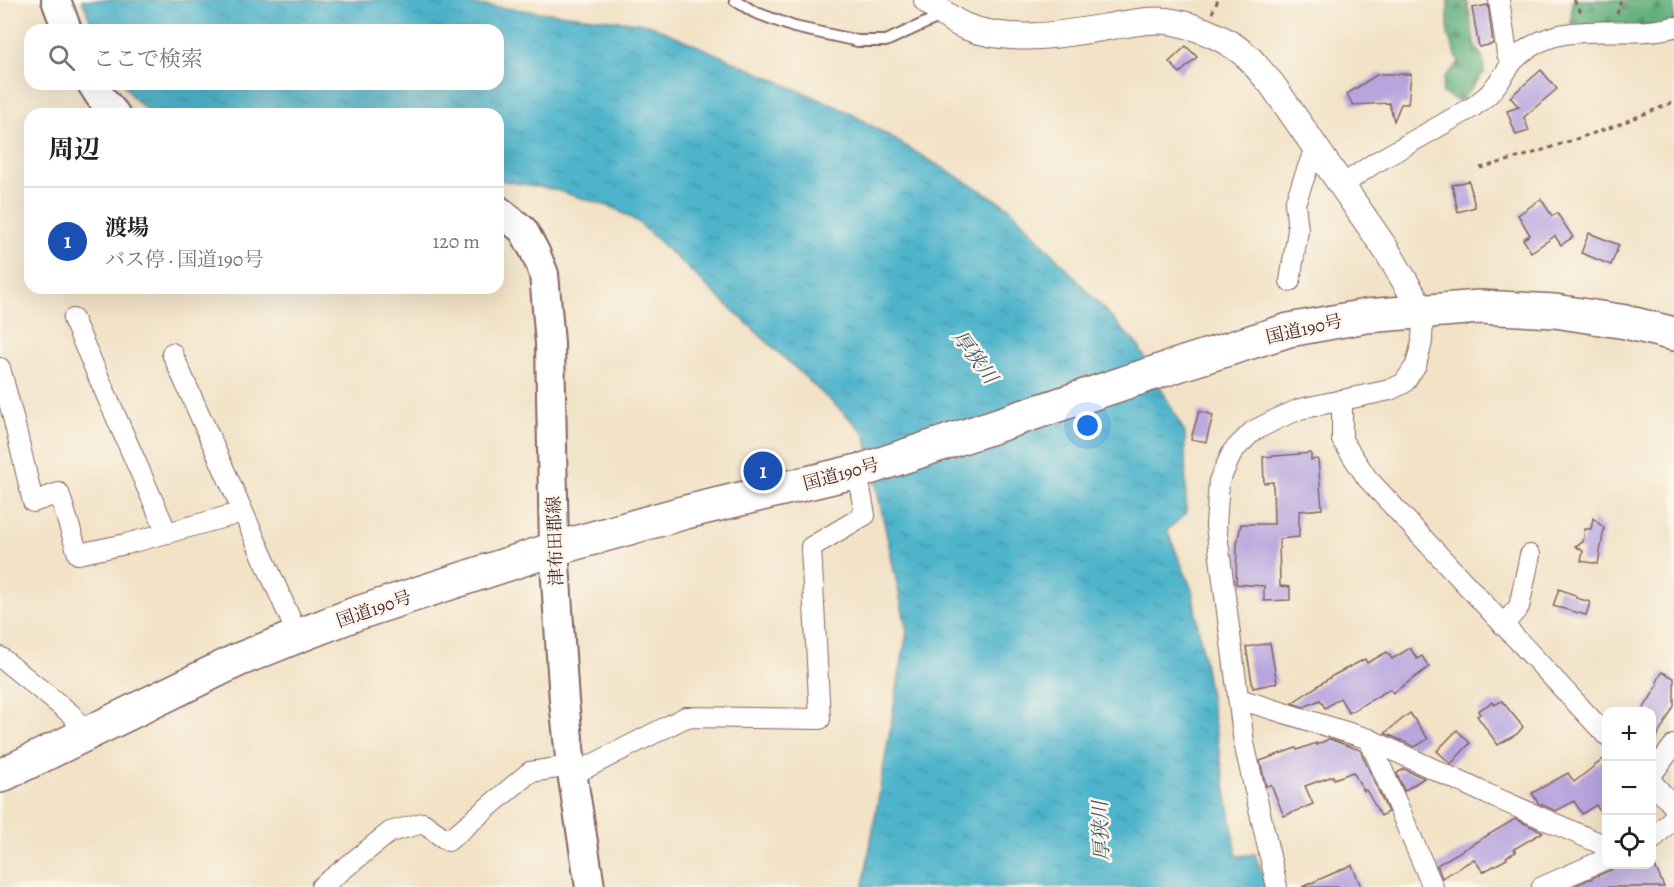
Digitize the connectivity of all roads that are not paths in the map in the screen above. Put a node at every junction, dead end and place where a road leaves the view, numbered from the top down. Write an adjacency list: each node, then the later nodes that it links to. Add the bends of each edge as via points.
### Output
1 (56, 0): 5 (main road)
2 (735, 0): 4 (lane, via 754,12 794,27 858,41 886,41)
3 (1499, 0): 7 (street, via 1507,54)
4 (935, 7): 10 (street, via 964,26 999,36 1029,37 1171,21 1202,30 1228,42 1249,59 1271,83)
5 (66, 24)
6 (1674, 27): 7 (street, via 1661,31 1568,33 1534,43)
7 (1513, 61): 11 (street, via 1489,94 1473,107)
8 (96, 90): 9 (main road)
9 (110, 108)
10 (1315, 148): 11 (street); 13 (street, via 1295,203 1298,230)
11 (1341, 186): 14 (street, via 1387,251)
12 (504, 215): 23 (main road, 津布田郡線, via 523,230 544,274 550,343)
13 (1290, 281)
14 (1423, 312): 16 (highway, 国道190号, via 1480,307 1555,311); 19 (street, via 1416,365 1404,383 1390,390); 20 (highway, 国道190号, via 1366,316 1289,330)
15 (73, 319): 22 (street)
16 (1674, 333)
17 (172, 353): 21 (street)
18 (0, 368): 22 (street, via 33,502 59,493 78,554)
19 (1342, 400): 25 (street, via 1342,440 1367,478); 28 (street, via 1300,409 1253,431 1233,451 1219,481 1216,526)
20 (862, 470): 23 (highway, 国道190号, via 686,512); 34 (street, via 865,515 811,547 820,719 686,717)
21 (243, 512): 22 (street); 26 (street)
22 (167, 533)
23 (554, 549): 26 (highway, 国道190号); 34 (main road, 津布田郡線)
24 (1530, 555): 25 (street, via 1519,607)
25 (1503, 625): 29 (street)
26 (298, 636): 30 (highway, 国道190号, via 238,660)
27 (0, 657): 30 (street, via 71,714)
28 (1239, 699): 31 (street); 44 (street, via 1244,743)
29 (1602, 731)
30 (86, 734): 35 (highway, 国道190号)
31 (1369, 739): 40 (street); 45 (street)
32 (1674, 745): 33 (street)
33 (1656, 769)
34 (572, 770): 42 (street, via 530,772 448,841 423,823 390,832); 43 (main road, 津布田郡線)
35 (0, 776)
36 (1656, 787): 37 (street)
37 (1674, 807)
38 (1674, 817): 39 (street)
39 (1656, 836)
40 (1602, 844)
41 (1602, 861): 46 (street)
42 (321, 887)
43 (590, 887)
44 (1277, 887)
45 (1433, 887)
46 (1542, 887)

